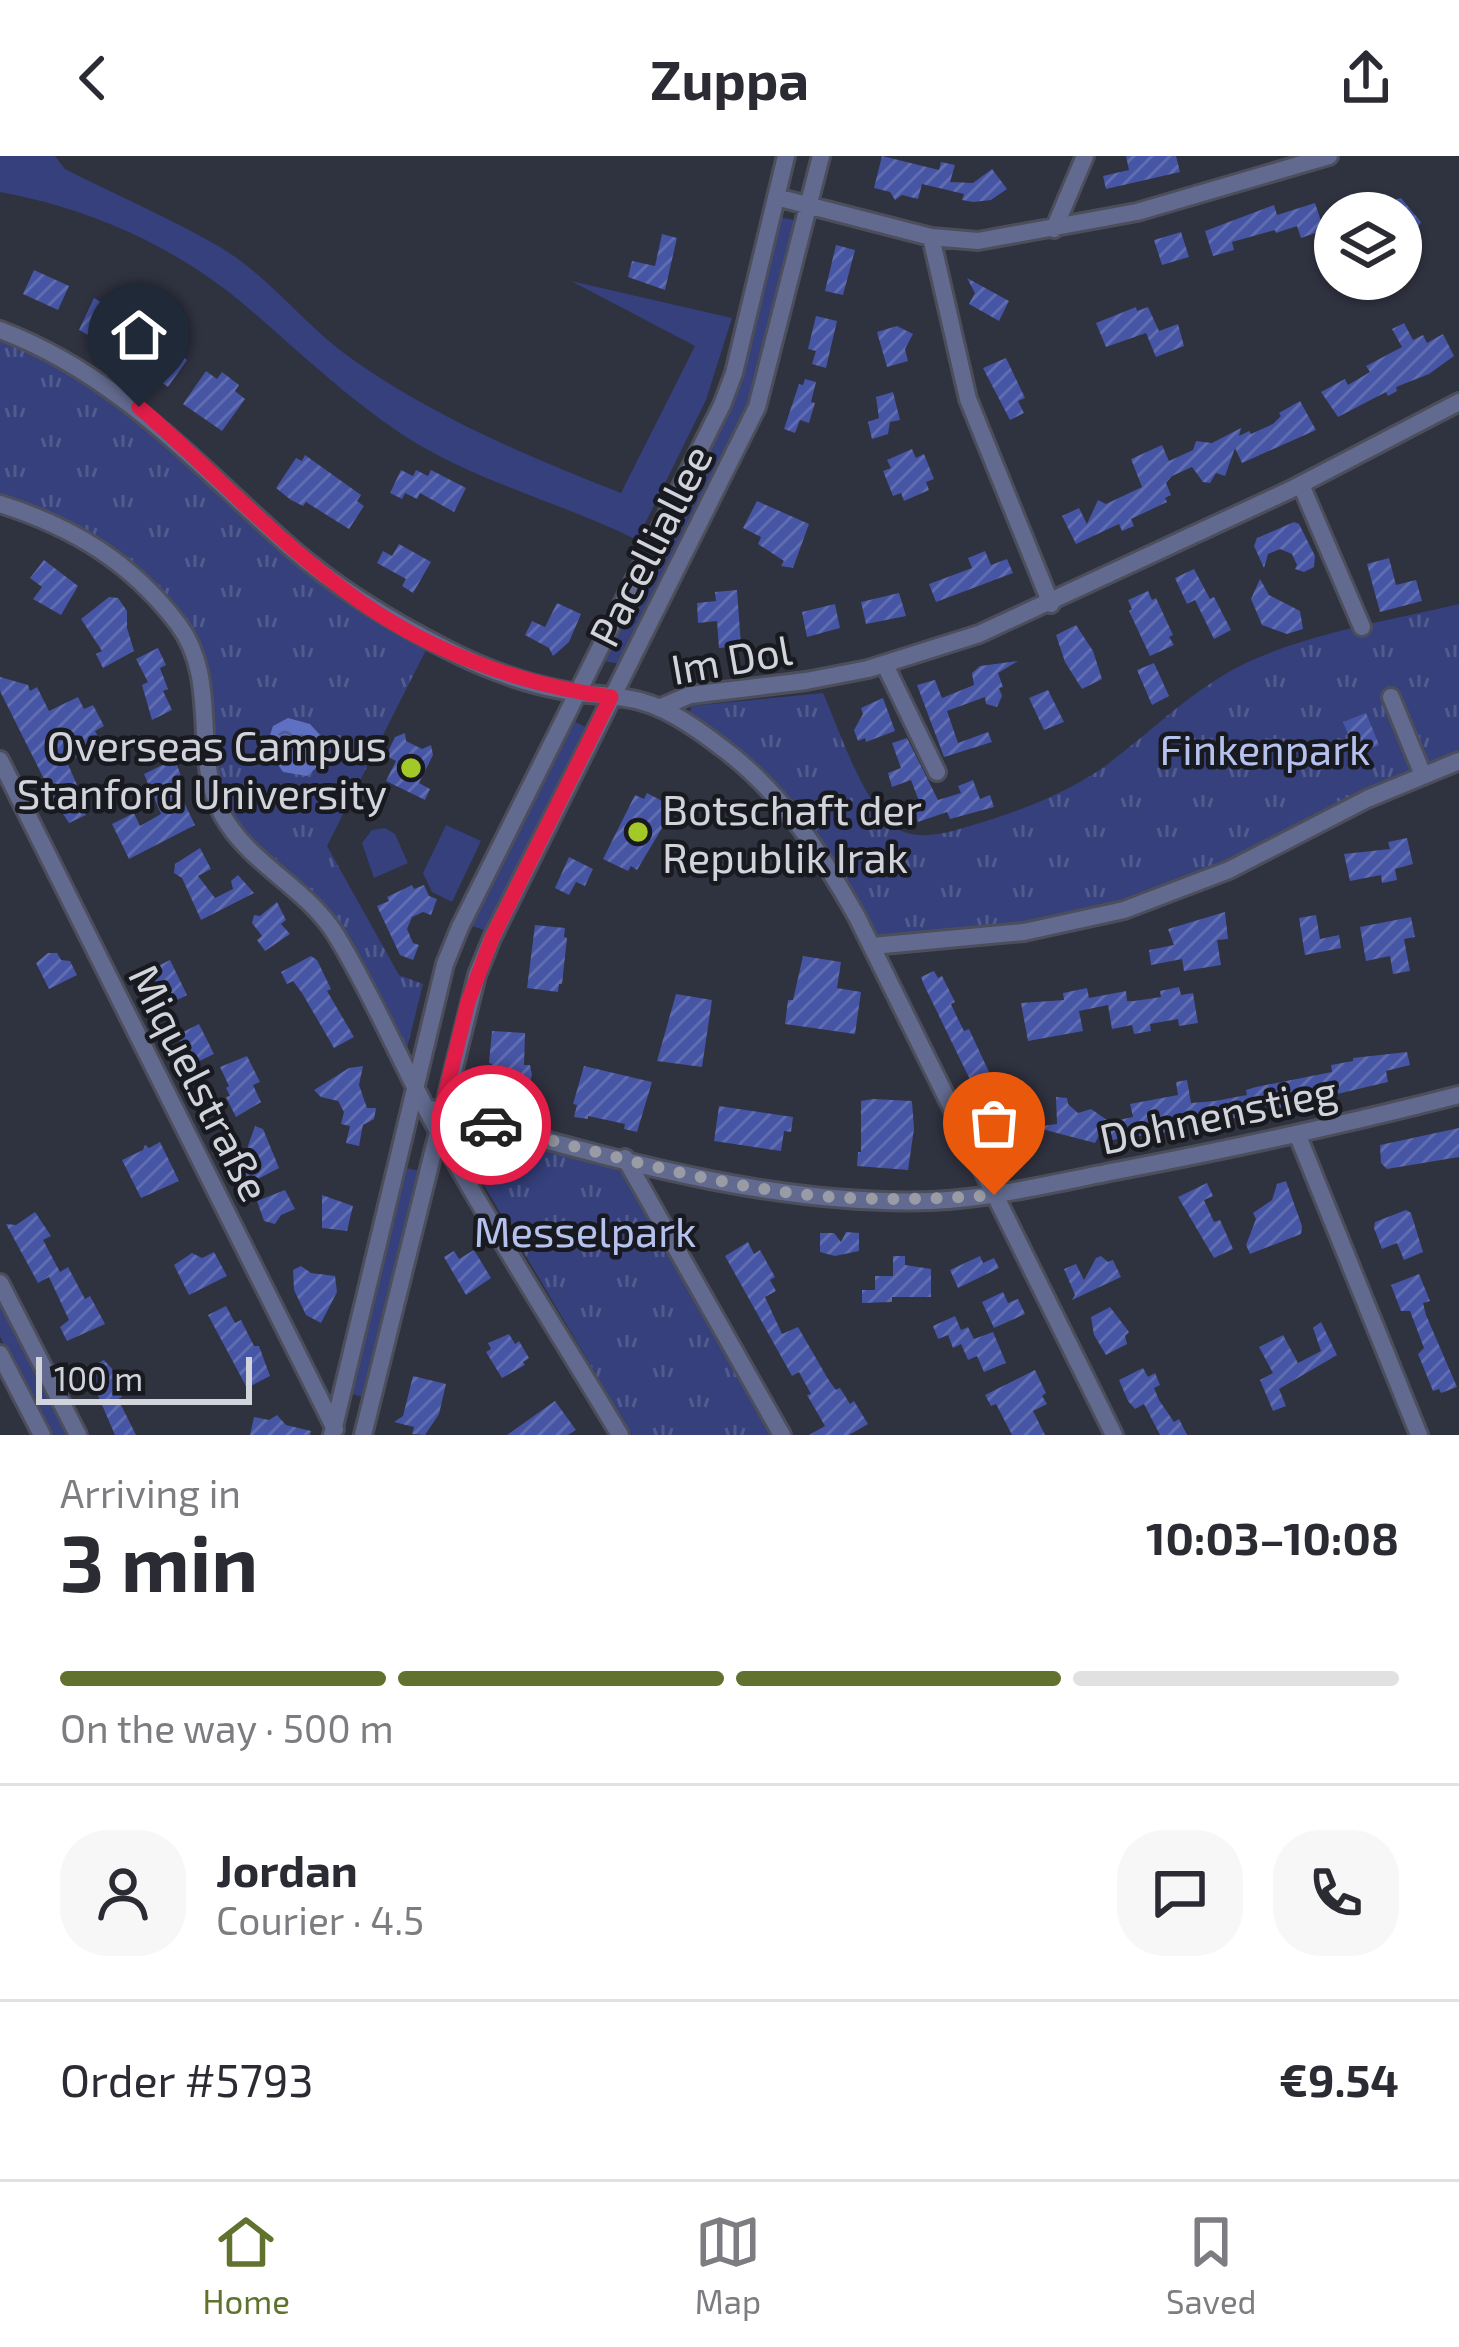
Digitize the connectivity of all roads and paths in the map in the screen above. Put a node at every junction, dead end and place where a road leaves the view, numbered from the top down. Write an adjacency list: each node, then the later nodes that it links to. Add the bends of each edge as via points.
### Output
1 (786, 156): 5 (street, Pacelliallee)
2 (821, 156): 6 (street, Pacelliallee)
3 (1085, 156): 7 (street)
4 (1329, 156): 7 (street)
5 (776, 197): 6 (street); 16 (street, Pacelliallee, via 722,405)
6 (808, 206): 8 (street); 17 (street, Pacelliallee, via 757,407)
7 (1054, 229): 8 (street, via 978,241)
8 (931, 237): 13 (street, via 968,399)
9 (0, 330): 16 (street, Im Dol, via 139,407 350,595 473,662)
10 (1459, 402): 11 (street, Im Dol)
11 (1301, 484): 13 (street, Im Dol); 14 (street)
12 (0, 503): 29 (street, via 57,524 121,562 182,630 202,675 206,766 220,811 335,934)
13 (1051, 604): 15 (street, Im Dol)
14 (1362, 627)
15 (885, 665): 19 (street, Im Dol, via 690,695); 22 (street)
16 (577, 692): 17 (street, Im Dol); 24 (street, Pacelliallee)
17 (611, 697): 19 (street, Im Dol); 25 (street, Pacelliallee)
18 (1390, 697): 23 (street)
19 (659, 708): 26 (street, via 720,746 778,799 835,877)
20 (0, 760): 39 (street, Miquelstraße)
21 (1459, 760): 23 (street)
22 (937, 772)
23 (1423, 775): 26 (street, via 1229,870 1124,910 1024,932)
24 (460, 927): 25 (street); 27 (street, Pacelliallee)
25 (492, 938): 28 (street, Pacelliallee)
26 (872, 946): 35 (street)
27 (445, 964): 28 (street); 29 (street, Pacelliallee)
28 (477, 975): 31 (street, Pacelliallee)
29 (413, 1086): 31 (street); 39 (street, Pacelliallee)
30 (1459, 1095): 32 (street, Dohnenstieg)
31 (434, 1117): 33 (street, Dohnenstieg); 42 (street, Pacelliallee); 43 (street)
32 (1298, 1136): 35 (street, Dohnenstieg); 46 (street)
33 (625, 1158): 34 (street, Dohnenstieg); 36 (street)
34 (678, 1170): 35 (street, Dohnenstieg, via 801,1194 931,1201); 36 (street)
35 (994, 1195): 45 (street)
36 (652, 1203): 44 (street)
37 (0, 1283): 41 (street)
38 (0, 1354): 40 (street)
39 (335, 1432)
40 (42, 1435)
41 (78, 1435)
42 (364, 1435)
43 (620, 1435)
44 (782, 1435)
45 (1114, 1435)
46 (1419, 1435)

